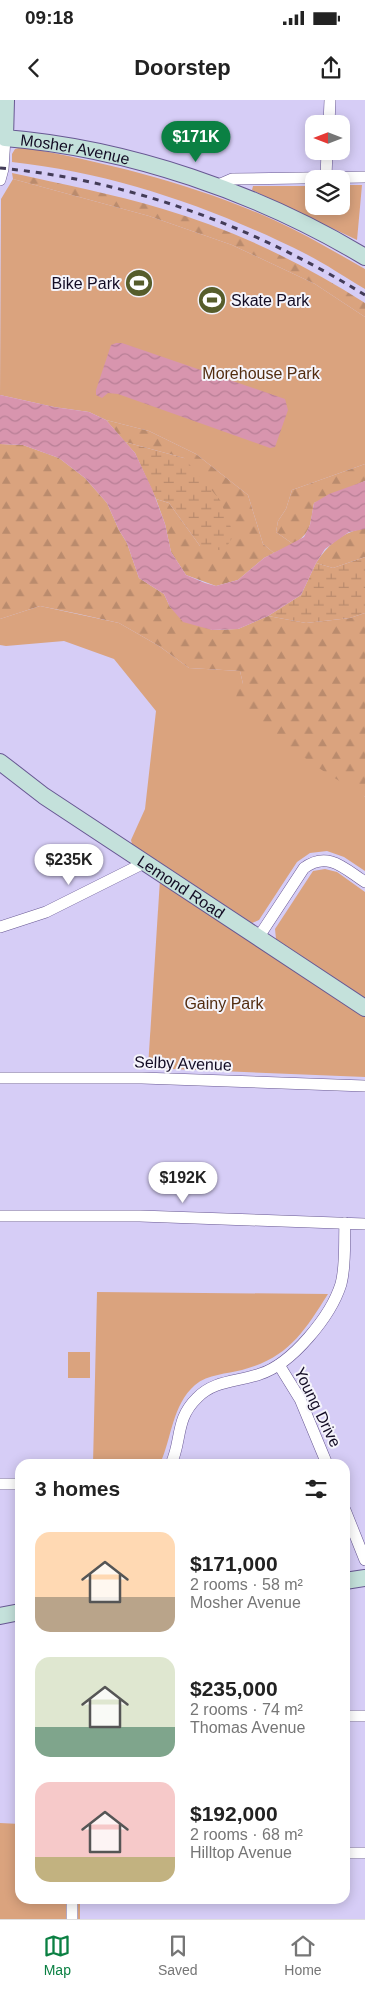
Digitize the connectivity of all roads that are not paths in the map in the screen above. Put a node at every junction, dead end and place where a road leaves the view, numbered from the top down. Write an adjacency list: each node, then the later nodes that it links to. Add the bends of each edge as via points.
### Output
1 (6, 100): 4 (street)
2 (330, 100): 3 (street)
3 (329, 115)
4 (5, 138): 8 (street); 9 (street, Mosher Avenue, via 95,152)
5 (305, 177): 9 (street, via 232,179)
6 (350, 177): 7 (street)
7 (365, 177)
8 (0, 180)
9 (216, 186): 10 (street, Mosher Avenue, via 323,233)
10 (365, 257)
11 (0, 762): 12 (street, Lemond Road, via 44,796)
12 (144, 863): 14 (street, via 46,912); 15 (street, Lemond Road)
13 (365, 882): 15 (street, via 333,862 318,860 311,863 304,868)
14 (0, 927)
15 (258, 938): 16 (street, Lemond Road)
16 (365, 1008)
17 (0, 1078): 18 (street, Selby Avenue, via 142,1078)
18 (365, 1086)
19 (0, 1216): 20 (street, via 140,1216)
20 (345, 1223): 21 (street); 22 (street, via 344,1269 336,1297 302,1345)
21 (365, 1224)
22 (279, 1365): 23 (street, via 258,1375 215,1385 196,1398 181,1423); 24 (street, Young Drive, via 300,1399)
23 (172, 1459)
24 (325, 1459)
25 (0, 1484): 26 (street)
26 (15, 1484)
27 (350, 1522): 28 (street)
28 (365, 1560)
29 (365, 1578): 30 (street)
30 (350, 1580)
31 (15, 1613): 32 (street)
32 (0, 1616)
33 (350, 1716): 34 (street)
34 (365, 1716)
35 (365, 1852): 36 (street)
36 (350, 1853)
37 (72, 1904): 38 (street)
38 (72, 1919)

